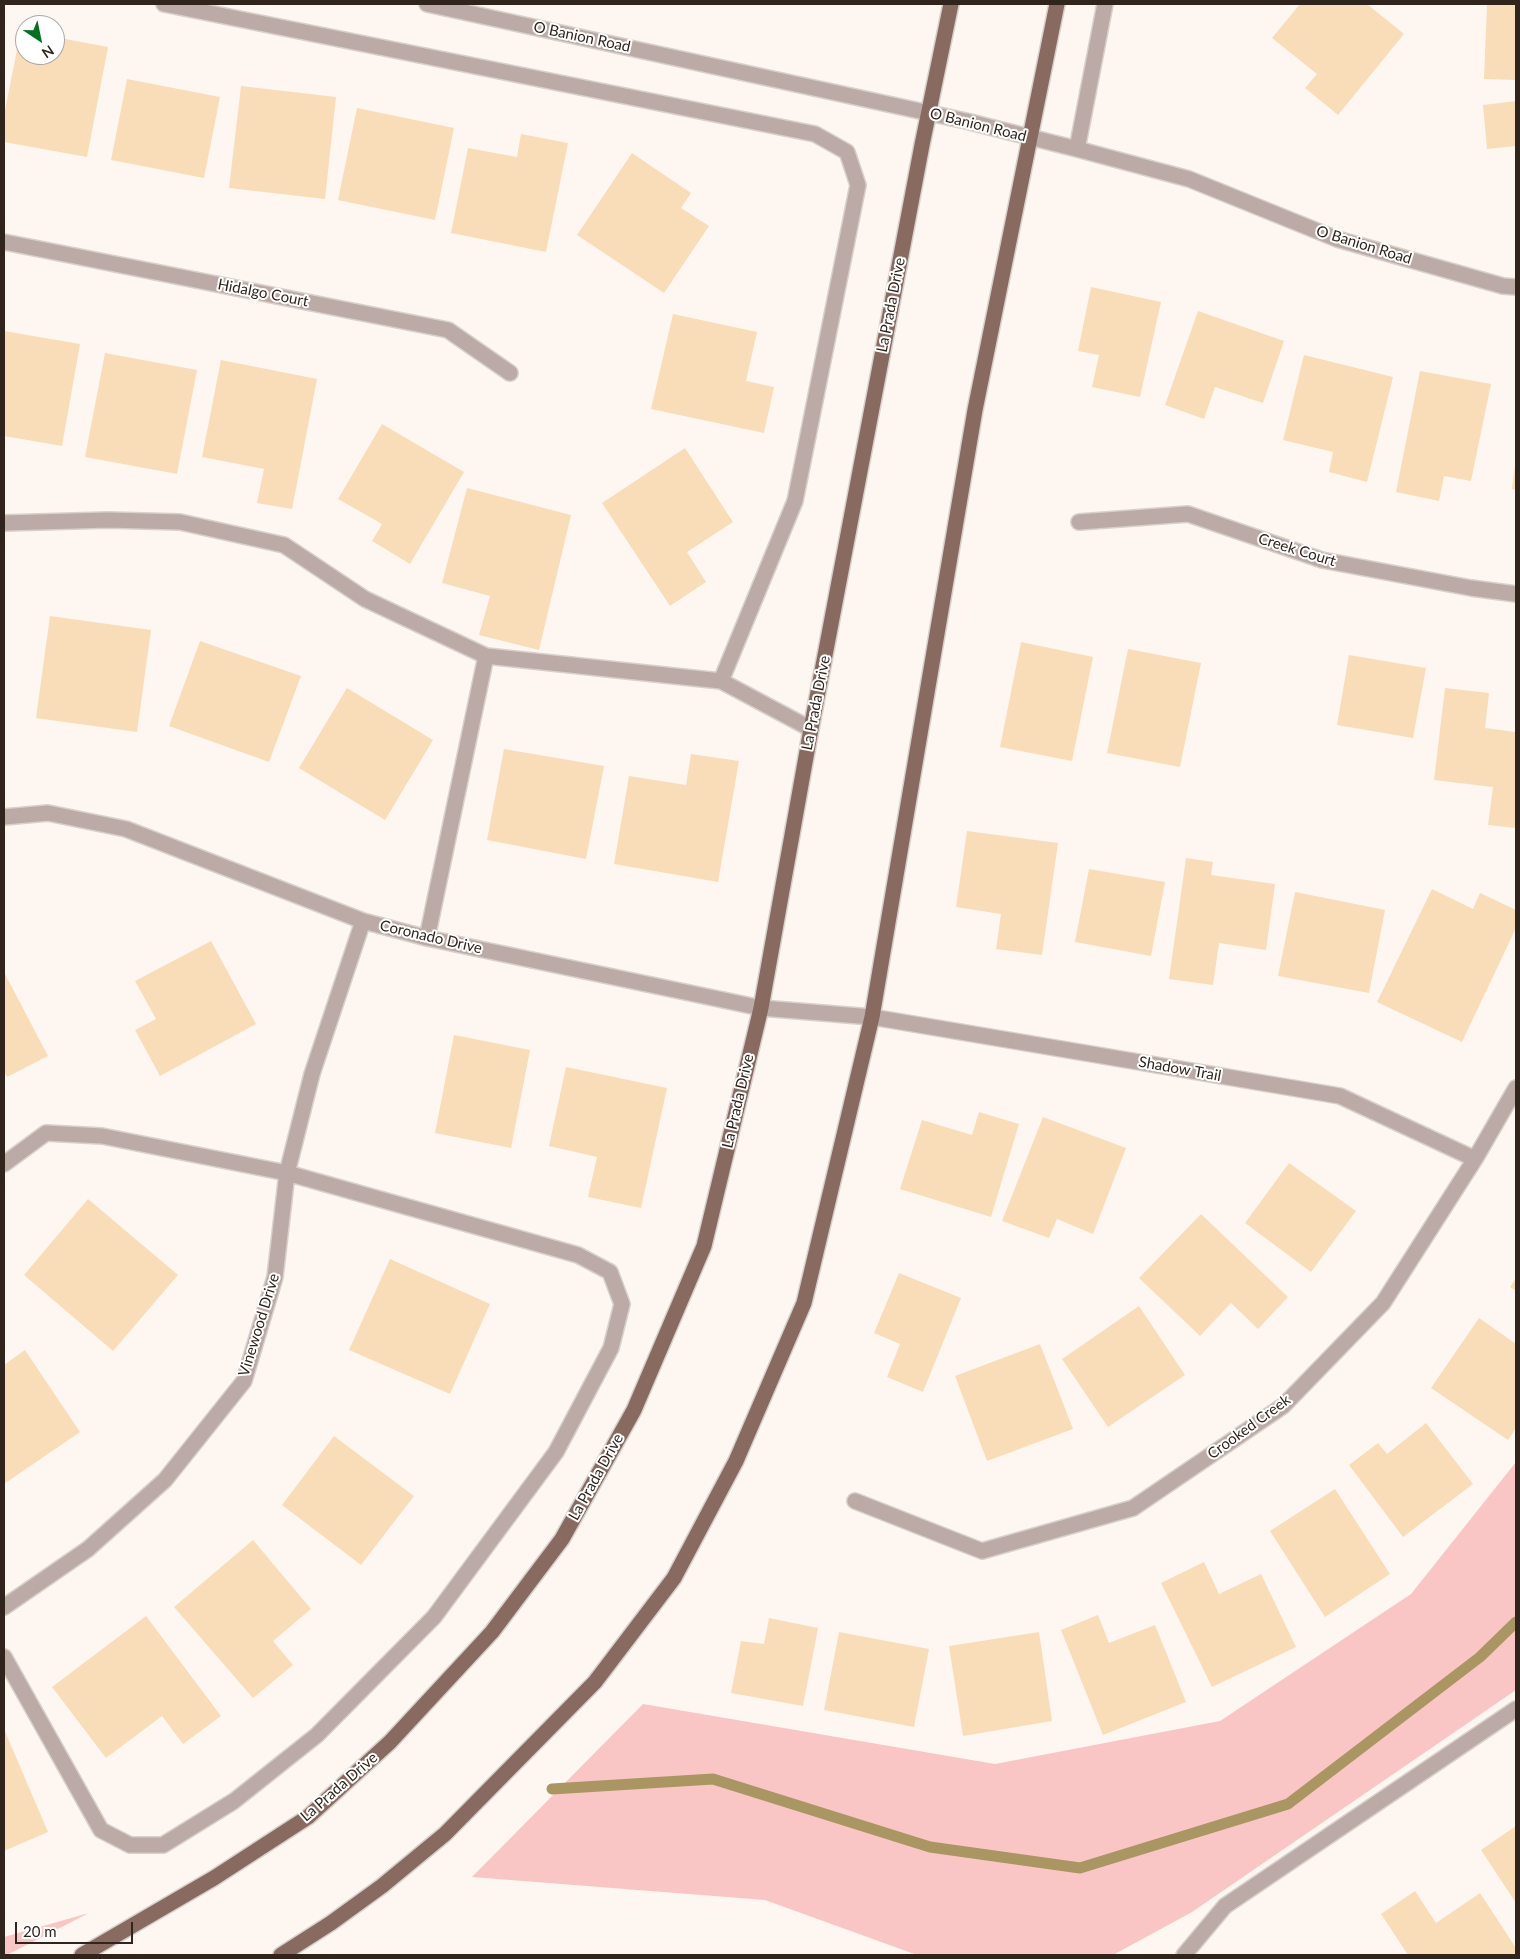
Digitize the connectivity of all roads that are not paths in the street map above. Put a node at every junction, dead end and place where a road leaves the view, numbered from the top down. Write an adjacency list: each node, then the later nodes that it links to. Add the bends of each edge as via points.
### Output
1 (164, 4): 16 (street, via 815,134 847,152 858,185 795,501)
2 (427, 4): 6 (street, O Banion Road)
3 (951, 4): 6 (main road, La Prada Drive)
4 (1057, 4): 7 (main road)
5 (1105, 4): 8 (street)
6 (930, 113): 7 (street, O Banion Road); 17 (main road, La Prada Drive)
7 (1029, 137): 8 (street, O Banion Road); 22 (main road, via 975,410)
8 (1077, 149): 10 (street, O Banion Road, via 1189,179 1337,239)
9 (4, 242): 11 (street, Hidalgo Court, via 448,330)
10 (1516, 287)
11 (510, 373)
12 (1078, 522): 14 (street, Creek Court, via 1188,514 1322,560)
13 (4, 523): 15 (street, via 180,522 284,546 365,599)
14 (1516, 594)
15 (486, 656): 16 (street); 20 (street)
16 (721, 681): 17 (street)
17 (811, 730): 21 (main road, La Prada Drive)
18 (4, 817): 19 (street, Coronado Drive, via 48,813 126,829)
19 (362, 920): 20 (street, Coronado Drive); 26 (street, Vinewood Drive, via 312,1074)
20 (427, 938): 21 (street, Coronado Drive)
21 (761, 1008): 22 (street, Coronado Drive); 31 (main road, La Prada Drive, via 704,1246 634,1410 562,1539 492,1632 390,1742 308,1817 214,1878)
22 (872, 1017): 24 (street, Shadow Trail, via 1340,1096); 32 (main road, via 804,1303 736,1461 674,1578 595,1682 445,1834 368,1896)
23 (1516, 1088): 24 (street, Crooked Creek)
24 (1475, 1159): 27 (street, Crooked Creek, via 1383,1303 1283,1406 1133,1508 982,1552)
25 (4, 1164): 26 (street, via 46,1133 102,1136)
26 (287, 1173): 28 (street, Vinewood Drive, via 275,1277 244,1381 165,1480 88,1549); 29 (street, via 578,1255 610,1272 622,1304 611,1348 556,1452 434,1616 324,1728 234,1801 163,1845 130,1845 101,1830)
27 (855, 1501)
28 (4, 1607)
29 (4, 1657)
30 (1516, 1709): 33 (street, via 1225,1906)
31 (82, 1955)
32 (281, 1955)
33 (1184, 1955)

